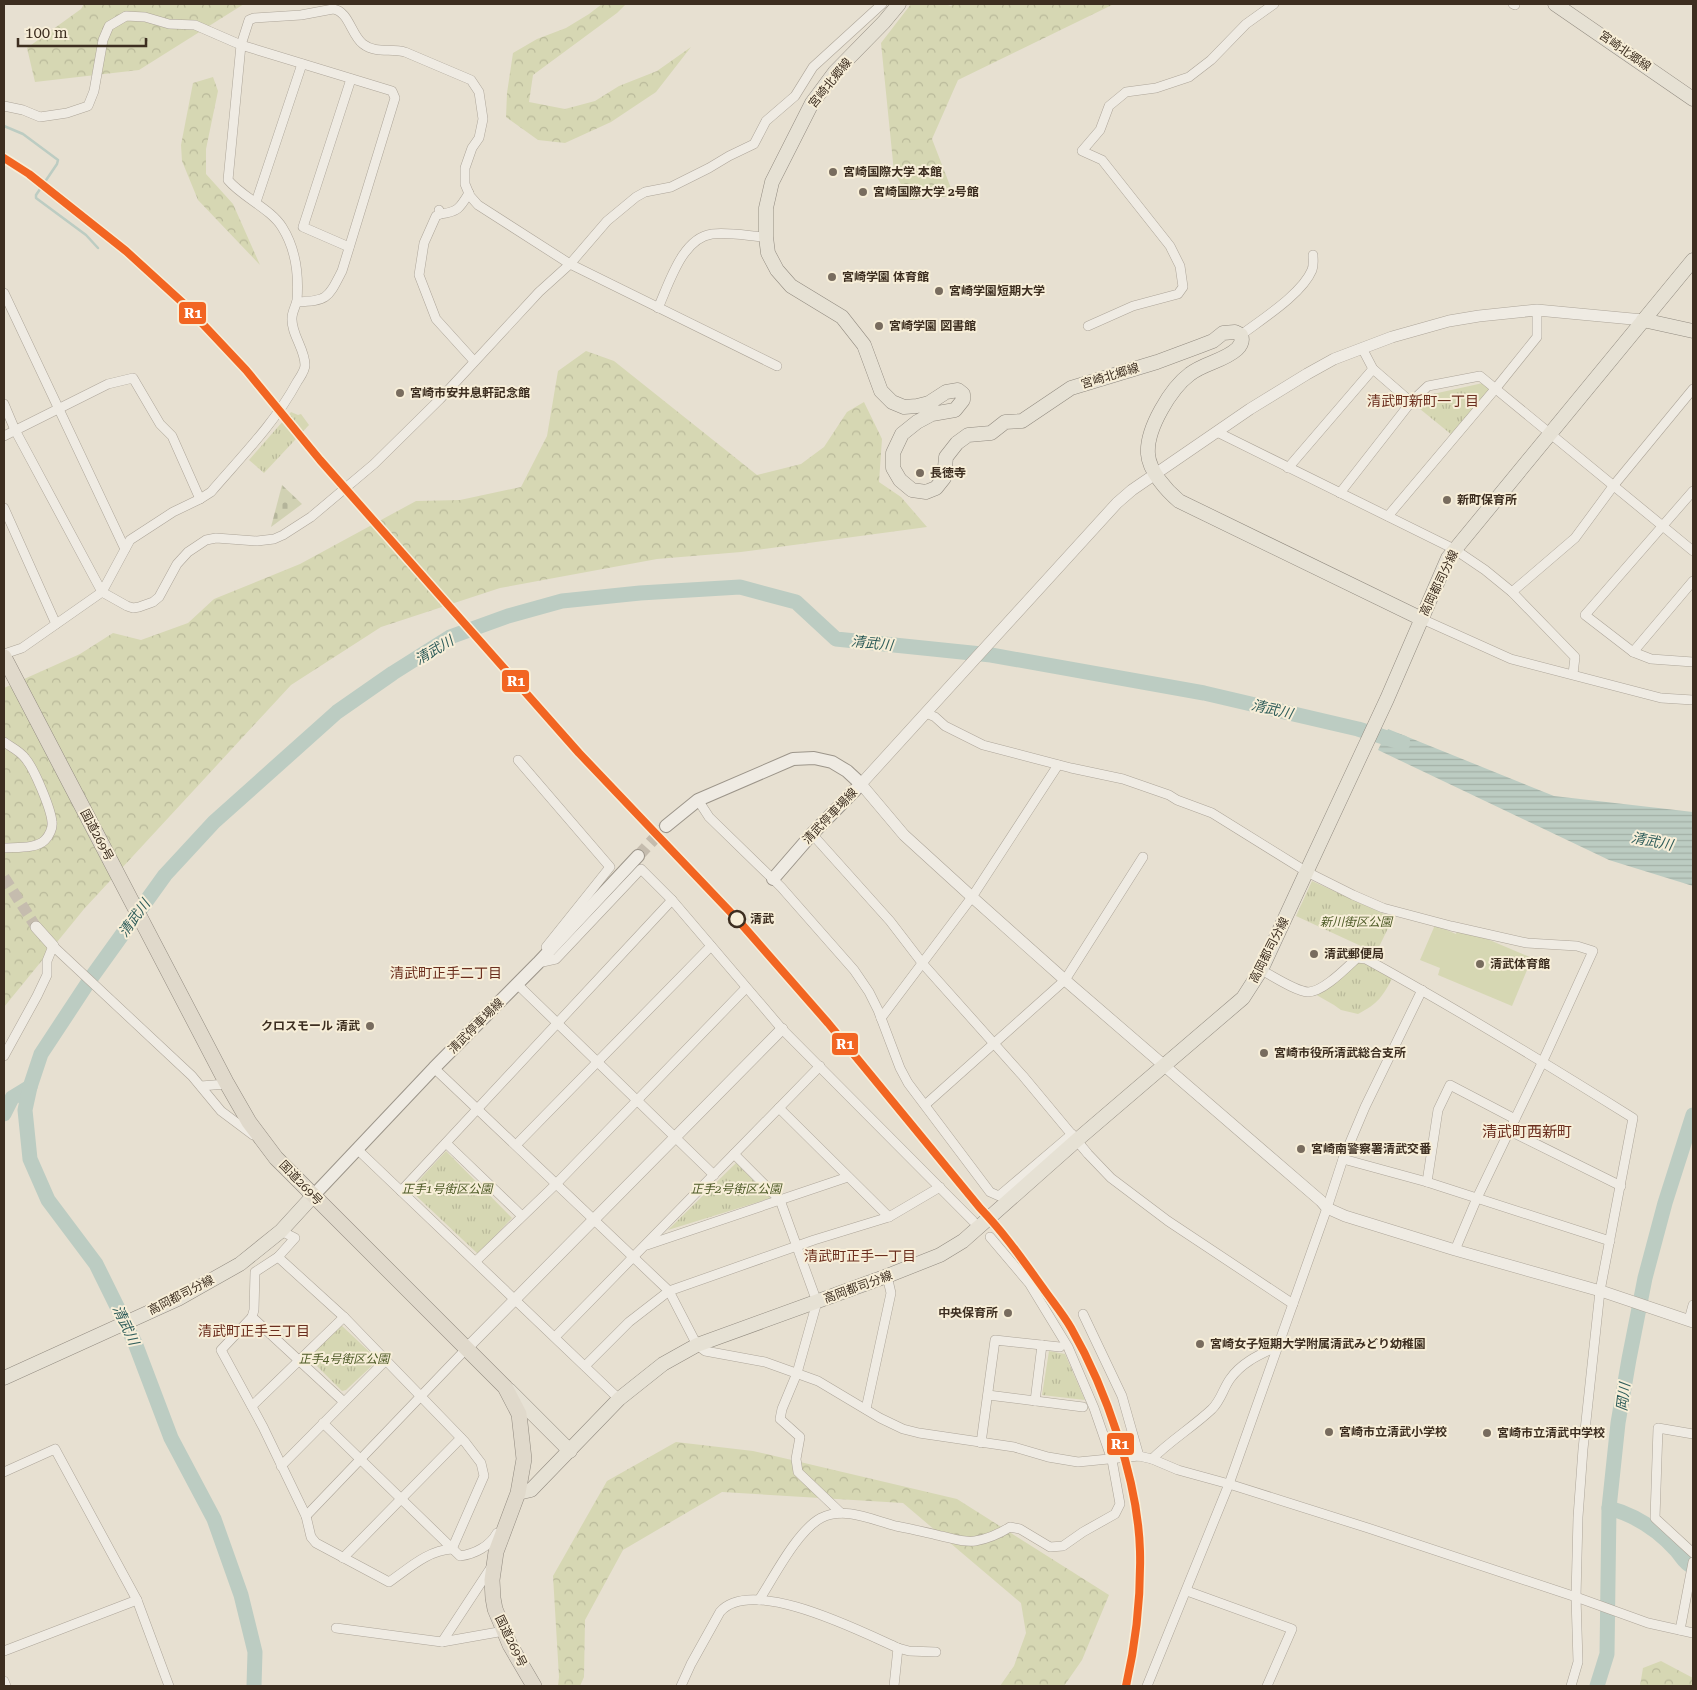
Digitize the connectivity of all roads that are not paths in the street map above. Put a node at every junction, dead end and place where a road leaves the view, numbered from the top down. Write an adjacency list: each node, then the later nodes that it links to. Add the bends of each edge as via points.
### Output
1 (882, 4): 16 (street, via 814,68 795,96 766,121 754,144 671,187 636,197 607,221)
2 (899, 4): 12 (main road, 宮崎北郷線, via 835,72 812,102 772,182 766,208)
3 (1274, 4): 22 (street, via 1246,24 1211,60 1189,76 1156,88 1126,92 1109,106 1100,130 1082,150 1102,160 1170,246 1180,266 1184,287 1178,294 1133,306)
4 (1556, 4): 8 (main road, 宮崎北郷線)
5 (241, 45): 6 (street); 9 (street, via 196,25 126,16 109,26 103,40 94,91 88,106 40,117); 10 (street, via 249,20 254,18 333,9 342,13 356,38 369,48 405,52 471,80 479,92 483,119 479,138 465,168); 11 (street, via 228,180)
6 (302, 64): 7 (street); 11 (street)
7 (351, 79): 13 (street, via 392,91 394,98); 13 (street, via 303,227)
8 (1693, 99)
9 (4, 106)
10 (469, 194): 16 (street, via 478,204); 26 (street, via 460,208 440,212 436,216 424,243 419,275 436,319)
11 (256, 202): 18 (street, via 281,224 288,237 297,264)
12 (766, 238): 19 (street, via 714,234 698,238 685,251); 24 (main road, 宮崎北郷線, via 768,253 791,286 842,317 864,345 881,391 892,402 904,407 917,406 946,392 958,390 963,394 963,400 954,410 932,414 902,434 893,453 894,468 900,480 912,490 926,492 936,488 944,478 946,457 968,435 991,433 1005,422 1022,421 1071,388 1174,356 1213,341 1223,333)
13 (349, 247): 18 (street, via 335,286 325,298)
14 (1313, 255): 24 (street, via 1312,271 1300,288)
15 (1693, 260): 21 (main road, 高岡都司分線)
16 (570, 264): 19 (street); 26 (street)
17 (4, 292): 33 (street)
18 (297, 302): 43 (street, via 292,318 304,368 277,414 211,492)
19 (658, 308): 27 (street)
20 (1537, 310): 21 (street); 25 (street, via 1449,321); 29 (street, via 1537,337)
21 (1644, 320): 23 (main road); 36 (main road, 高岡都司分線)
22 (1088, 326)
23 (1693, 331)
24 (1241, 335): 39 (main road, via 1239,347 1228,356 1190,374 1176,386 1167,400 1150,438 1148,455)
25 (1362, 348): 28 (street); 35 (street, via 1307,374)
26 (474, 361): 51 (street, via 374,464 283,535 266,540 206,540 177,564 159,597 140,608 121,604)
27 (777, 366)
28 (1373, 369): 31 (street); 38 (street)
29 (1496, 388): 31 (street, via 1480,376 1428,386); 36 (street); 45 (street)
30 (1693, 389): 40 (street)
31 (1411, 402): 42 (street)
32 (4, 404): 34 (street)
33 (59, 408): 34 (street); 43 (street, via 108,384 133,378 160,424 172,436); 47 (street)
34 (15, 430): 37 (street); 51 (street)
35 (1217, 432): 38 (street); 39 (street)
36 (1551, 433): 40 (street); 48 (main road, 高岡都司分線)
37 (4, 436)
38 (1288, 468): 42 (street)
39 (1156, 474): 53 (main road, via 1179,502); 60 (street, via 1117,503)
40 (1614, 485): 46 (street); 52 (street, via 1576,538)
41 (1693, 490): 46 (street)
42 (1340, 493): 45 (street)
43 (200, 499): 47 (street, via 150,526 130,540)
44 (4, 508): 54 (street)
45 (1388, 516): 48 (street)
46 (1664, 526): 49 (street); 55 (street, via 1585,615)
47 (125, 549): 51 (street)
48 (1454, 549): 52 (street); 53 (main road, 高岡都司分線)
49 (1693, 551)
50 (1693, 581): 55 (street)
51 (102, 592): 54 (street)
52 (1512, 592): 58 (street, via 1575,657)
53 (1422, 619): 58 (street, via 1511,659); 71 (main road, 高岡都司分線)
54 (56, 624): 56 (street, via 22,648)
55 (1633, 652): 57 (street, via 1651,659)
56 (4, 656): 95 (highway, 国道269号)
57 (1693, 662)
58 (1573, 674): 59 (street, via 1661,698)
59 (1693, 700)
60 (926, 713): 63 (street, via 983,745); 64 (street)
61 (4, 742): 68 (street, via 29,762 52,822 42,843)
62 (518, 760): 78 (street, via 610,867 548,944)
63 (1058, 764): 71 (street, via 1123,779 1169,795 1212,813); 73 (street)
64 (861, 784): 65 (main road, 清武停車場線, via 832,762 814,758 793,759); 67 (main road, 清武停車場線); 73 (street, via 904,834)
65 (698, 800): 66 (main road, 清武停車場線); 72 (street)
66 (666, 826)
67 (812, 834): 72 (main road, 清武停車場線); 79 (street, via 890,921)
68 (4, 848)
69 (638, 856): 78 (main road, 清武停車場線)
70 (1143, 857): 81 (street)
71 (1309, 867): 80 (main road, 高岡都司分線); 91 (street, via 1353,895 1383,908 1528,943 1578,946 1593,951)
72 (773, 879): 85 (street, via 854,970)
73 (972, 897): 79 (street); 81 (street)
74 (672, 900): 77 (street); 78 (street, via 641,869 556,959); 86 (street)
75 (36, 928): 76 (street)
76 (53, 946): 89 (street, via 47,961 47,974); 96 (street)
77 (711, 946): 83 (street); 90 (street)
78 (538, 963): 82 (main road, 清武停車場線)
79 (923, 964): 85 (street); 88 (street)
80 (1261, 970): 84 (street, via 1309,992 1327,983 1357,958 1366,959); 93 (main road, 高岡都司分線, via 1243,998)
81 (1065, 980): 88 (street); 93 (street)
82 (517, 984): 86 (street); 94 (main road, 清武停車場線)
83 (746, 988): 87 (street); 97 (street)
84 (1422, 990): 91 (street); 110 (street)
85 (881, 1018): 98 (street, via 900,1068)
86 (558, 1023): 90 (street); 100 (street)
87 (782, 1029): 92 (street); 103 (street)
88 (994, 1044): 98 (street); 104 (street)
89 (4, 1056)
90 (597, 1062): 97 (street); 106 (street)
91 (1542, 1063): 101 (street); 115 (street, via 1633,1118)
92 (820, 1066): 99 (street); 116 (street)
93 (1165, 1066): 104 (main road, 高岡都司分線); 121 (street)
94 (434, 1068): 100 (street); 107 (main road, 清武停車場線)
95 (226, 1082): 96 (street); 109 (highway, 国道269号, via 249,1122)
96 (201, 1086): 109 (street, via 221,1111 253,1135)
97 (637, 1100): 103 (street); 114 (street)
98 (925, 1105): 104 (street, via 990,1192 999,1196)
99 (779, 1108): 108 (street); 112 (street)
100 (477, 1109): 105 (street); 106 (street)
101 (1515, 1119): 102 (street); 113 (street, via 1450,1085 1438,1110)
102 (1510, 1131): 115 (street); 119 (street)
103 (675, 1137): 111 (street); 124 (street)
104 (1074, 1137): 135 (main road, 高岡都司分線, via 963,1241 940,1255); 140 (street, via 1125,1190)
105 (446, 1143): 117 (street); 122 (street)
106 (516, 1146): 114 (street)
107 (358, 1150): 117 (street); 118 (main road, 清武停車場線)
108 (734, 1154): 111 (street); 120 (street)
109 (276, 1158): 118 (highway, 国道269号)
110 (1343, 1159): 113 (street); 121 (street)
111 (714, 1175): 129 (street)
112 (848, 1177): 120 (street); 123 (street)
113 (1427, 1182): 119 (street)
114 (556, 1184): 122 (street); 124 (street)
115 (1620, 1186): 128 (street)
116 (940, 1187): 123 (street); 125 (street)
117 (401, 1191): 134 (street)
118 (312, 1196): 126 (main road, 高岡都司分線); 151 (highway, 国道269号)
119 (1477, 1198): 128 (street); 131 (street)
120 (780, 1200): 129 (street); 130 (street)
121 (1327, 1208): 131 (street); 140 (street)
122 (522, 1216): 134 (street)
123 (889, 1217): 130 (street)
124 (594, 1220): 133 (street); 138 (street)
125 (973, 1221)
126 (281, 1232): 132 (street, via 295,1238); 156 (main road, 高岡都司分線, via 240,1264 178,1299)
127 (990, 1237): 174 (street, via 1029,1283 1068,1348)
128 (1610, 1240): 137 (street)
129 (644, 1246): 133 (street)
130 (797, 1246): 136 (street); 139 (street)
131 (1455, 1250): 137 (street)
132 (278, 1257): 143 (street, via 255,1272); 144 (street)
133 (633, 1257): 136 (street); 146 (street)
134 (476, 1261): 138 (street)
135 (887, 1276): 139 (main road, 高岡都司分線); 165 (street, via 891,1293)
136 (669, 1291): 147 (street); 154 (street, via 629,1322)
137 (1604, 1292): 145 (street); 188 (street, via 1583,1449)
138 (516, 1299): 146 (street); 151 (street)
139 (817, 1302): 147 (main road, 高岡都司分線); 155 (street)
140 (1293, 1304): 149 (street)
141 (1693, 1305): 145 (street)
142 (1083, 1314): 171 (street, via 1122,1396)
143 (252, 1317): 152 (street); 163 (street, via 221,1350)
144 (344, 1317): 152 (street); 153 (street)
145 (1691, 1321)
146 (555, 1337): 154 (street)
147 (697, 1345): 155 (street, via 705,1351 765,1362); 160 (main road, 高岡都司分線, via 662,1364)
148 (1042, 1345): 150 (street); 158 (street, via 995,1340); 161 (street)
149 (1278, 1346): 173 (street, via 1241,1366 1211,1410); 177 (street)
150 (1060, 1347)
151 (467, 1348): 157 (highway, 国道269号); 159 (street)
152 (299, 1360): 162 (street); 163 (street)
153 (386, 1360): 159 (street); 162 (street)
154 (585, 1366): 160 (street)
155 (797, 1373): 165 (street, via 818,1381); 180 (street, via 780,1419 800,1437 796,1459 798,1472)
156 (4, 1378)
157 (505, 1387): 170 (main road); 178 (highway, 国道269号, via 519,1414 524,1459)
158 (988, 1395): 161 (street); 169 (street)
159 (421, 1396): 168 (street); 172 (street)
160 (619, 1399): 170 (main road, 高岡都司分線)
161 (1035, 1400): 164 (street)
162 (344, 1402): 166 (street)
163 (252, 1406): 175 (street)
164 (1083, 1406)
165 (866, 1409): 169 (street, via 902,1429)
166 (323, 1423): 172 (street); 175 (street)
167 (1693, 1434): 183 (street, via 1658,1428 1655,1518)
168 (461, 1438): 179 (street); 182 (street, via 481,1462 484,1476)
169 (982, 1443): 174 (street, via 1078,1462)
170 (570, 1451): 178 (main road, 高岡都司分線, via 531,1490)
171 (1139, 1456): 173 (street); 174 (street)
172 (360, 1459): 179 (street); 181 (street)
173 (1152, 1459): 177 (street)
174 (1112, 1460): 180 (street, via 1120,1504 1115,1514 1063,1546 1050,1547 1020,1529 1010,1527 998,1535 973,1542)
175 (282, 1466): 181 (street)
176 (4, 1472): 189 (street, via 55,1449)
177 (1229, 1484): 187 (street); 188 (street)
178 (518, 1493): 182 (street, via 492,1543 470,1555 460,1556); 185 (highway, 国道269号)
179 (401, 1500): 182 (street); 184 (street)
180 (840, 1513): 190 (street, via 822,1518 809,1527)
181 (306, 1516): 184 (street, via 310,1537)
182 (452, 1549): 184 (street, via 428,1555 389,1582)
183 (1693, 1553)
184 (343, 1558)
185 (494, 1562): 193 (highway, 国道269号, via 493,1598); 195 (street)
186 (1693, 1562): 192 (street)
187 (1187, 1591): 205 (street); 206 (street, via 1292,1629)
188 (1580, 1598): 192 (street, via 1648,1624); 207 (street, via 1578,1662)
189 (137, 1600): 197 (street); 201 (street)
190 (758, 1600): 196 (street, via 801,1608); 203 (street, via 726,1605 690,1664)
191 (336, 1628): 195 (street)
192 (1680, 1630): 194 (street)
193 (504, 1631): 195 (street); 202 (highway, 国道269号)
194 (1693, 1633)
195 (442, 1642)
196 (898, 1648): 198 (street); 204 (street)
197 (4, 1651)
198 (936, 1652)
199 (4, 1681): 200 (street)
200 (6, 1686)
201 (169, 1686)
202 (534, 1686)
203 (681, 1686)
204 (894, 1686)
205 (1147, 1686)
206 (1267, 1686)
207 (1571, 1686)

